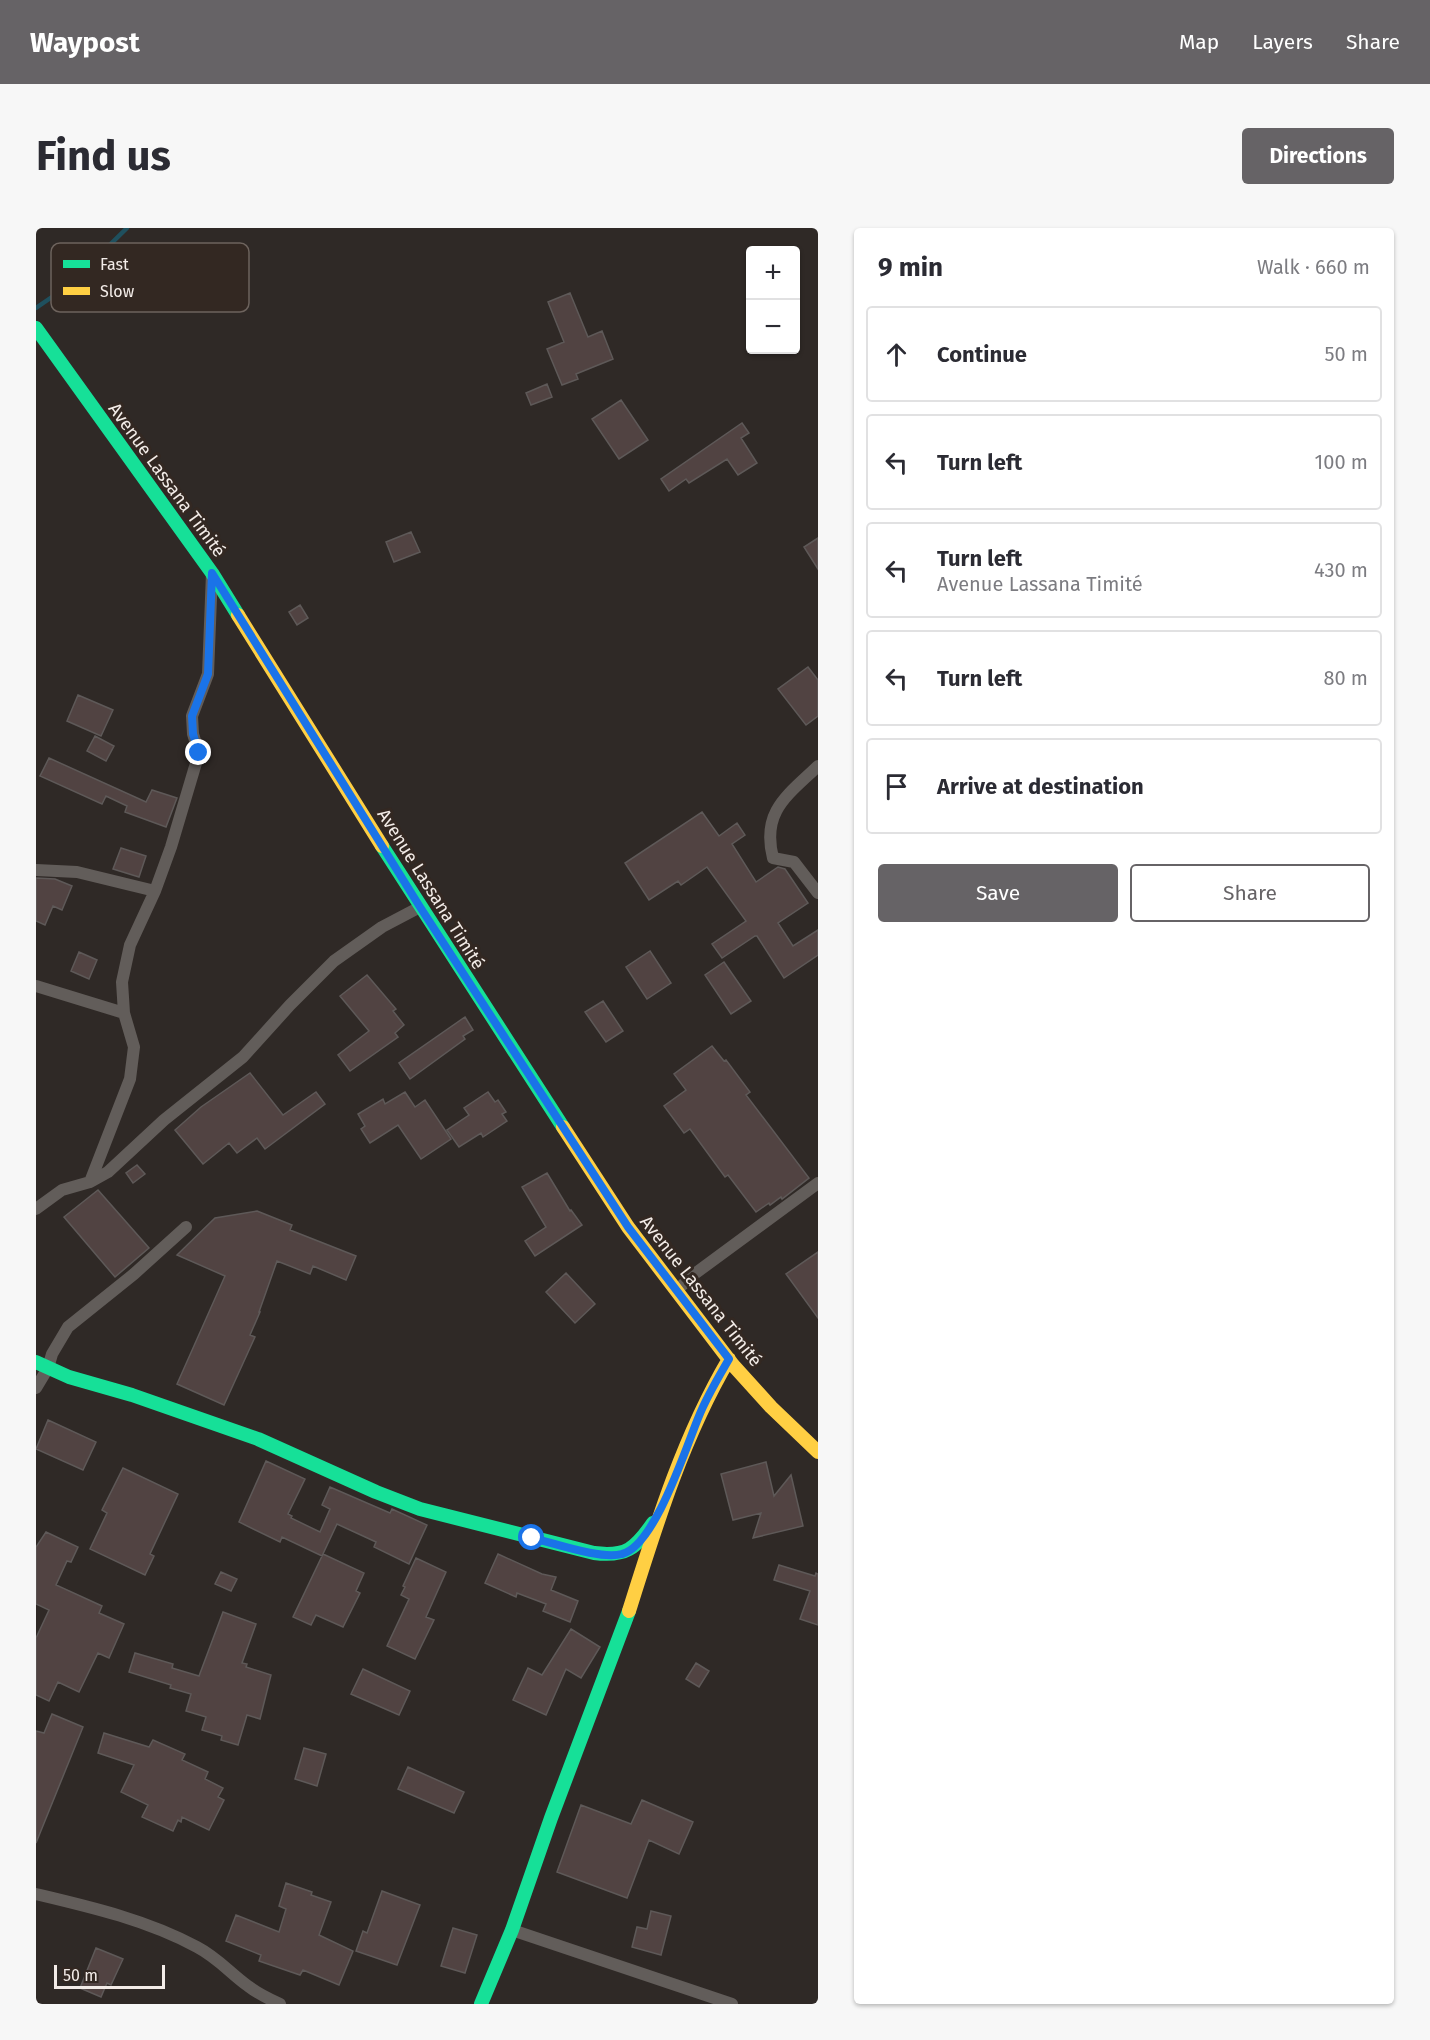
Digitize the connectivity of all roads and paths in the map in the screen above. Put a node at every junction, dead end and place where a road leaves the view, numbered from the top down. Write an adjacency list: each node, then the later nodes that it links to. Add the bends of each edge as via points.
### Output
1 (36, 328): 2 (street, Avenue Lassana Timité)
2 (212, 573): 5 (street, via 208,674 192,716 199,753); 7 (street, Avenue Lassana Timité)
3 (818, 766): 6 (street, via 786,797 775,813 770,834 773,858 794,862)
4 (36, 870): 5 (street, via 77,872)
5 (155, 891): 9 (street, via 130,945 122,982)
6 (818, 893)
7 (420, 907): 10 (street, via 382,927 334,961 243,1057 164,1120 108,1172); 14 (street, Avenue Lassana Timité, via 628,1227)
8 (36, 986): 9 (street)
9 (124, 1013): 10 (street, via 134,1047 130,1079)
10 (90, 1182): 12 (street, via 62,1190)
11 (818, 1183): 14 (street)
12 (36, 1209)
13 (186, 1227): 16 (street, via 68,1327)
14 (676, 1291): 15 (street, Avenue Lassana Timité)
15 (729, 1359): 18 (street, Avenue Lassana Timité); 19 (street, via 699,1415)
16 (42, 1365): 17 (street); 19 (street, via 258,1439 420,1509 594,1553 624,1554)
17 (36, 1388)
18 (818, 1452)
19 (662, 1510): 21 (street, via 626,1620)
20 (36, 1894): 22 (street, via 136,1921 196,1947 247,1986)
21 (512, 1930): 23 (street); 24 (street)
22 (280, 2004)
23 (481, 2004)
24 (732, 2004)

